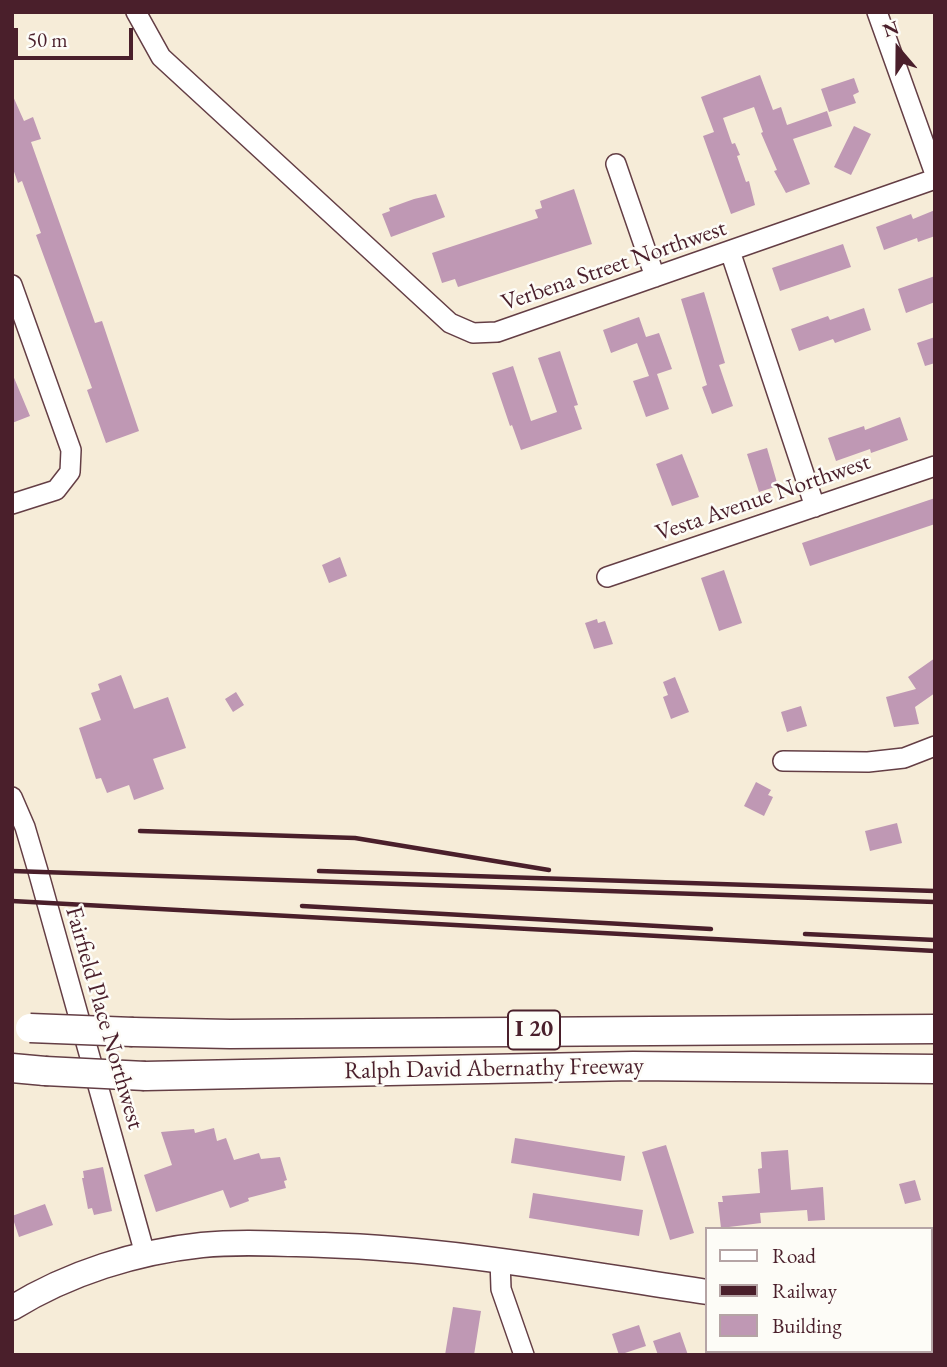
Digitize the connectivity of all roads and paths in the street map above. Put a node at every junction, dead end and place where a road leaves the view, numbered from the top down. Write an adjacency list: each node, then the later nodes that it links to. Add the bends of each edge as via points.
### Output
1 (136, 12): 6 (street, Verbena Street Northwest, via 161,57 450,323 473,332 498,332)
2 (877, 12): 4 (street)
3 (616, 164): 6 (street)
4 (935, 176): 5 (street, Verbena Street Northwest)
5 (730, 251): 6 (street, Verbena Street Northwest); 10 (street)
6 (655, 277)
7 (12, 285): 9 (street, via 71,450 70,472 56,490)
8 (935, 466): 10 (street, Vesta Avenue Northwest)
9 (12, 504)
10 (815, 507): 11 (street, Vesta Avenue Northwest)
11 (607, 577)
12 (935, 746): 13 (street, via 904,758 868,762)
13 (783, 761)
14 (12, 797): 19 (street, Fairfield Place Northwest, via 38,871)
15 (21, 1027): 16 (highway, Ralph David Abernathy Freeway / I 20, bridge, via 229,1034)
16 (935, 1029)
17 (12, 1068): 18 (highway, Ralph David Abernathy Freeway / I 20, bridge, via 145,1076 633,1066)
18 (935, 1069)
19 (145, 1254): 20 (main road, via 257,1243 386,1247); 22 (main road, via 86,1272)
20 (500, 1259): 21 (main road); 23 (street, via 501,1289)
21 (706, 1292)
22 (12, 1308)
23 (524, 1355)

